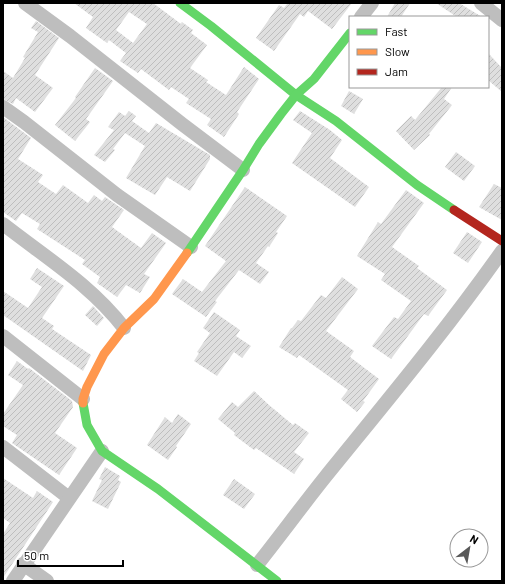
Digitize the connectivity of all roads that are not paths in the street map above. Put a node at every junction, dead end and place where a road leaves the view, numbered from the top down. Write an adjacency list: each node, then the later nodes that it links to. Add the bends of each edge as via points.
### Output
1 (25, 3): 8 (street)
2 (180, 3): 6 (street)
3 (481, 3): 4 (street)
4 (502, 20)
5 (349, 34): 6 (street, via 314,79)
6 (296, 95): 8 (street); 10 (street, via 336,121 416,185)
7 (3, 107): 11 (street, via 117,195)
8 (243, 170): 11 (street)
9 (3, 224): 13 (street, via 84,286 110,310)
10 (502, 241)
11 (191, 247): 13 (street, via 154,299)
12 (502, 251): 20 (street, via 400,385)
13 (124, 328): 15 (street, via 104,354)
14 (3, 336): 15 (street)
15 (83, 399): 17 (street, via 87,425)
16 (3, 447): 18 (street)
17 (102, 452): 18 (street); 20 (street, via 158,490)
18 (69, 498): 19 (street)
19 (23, 564): 21 (street); 22 (street)
20 (256, 565): 23 (street)
21 (12, 581)
22 (47, 581)
23 (277, 581)

